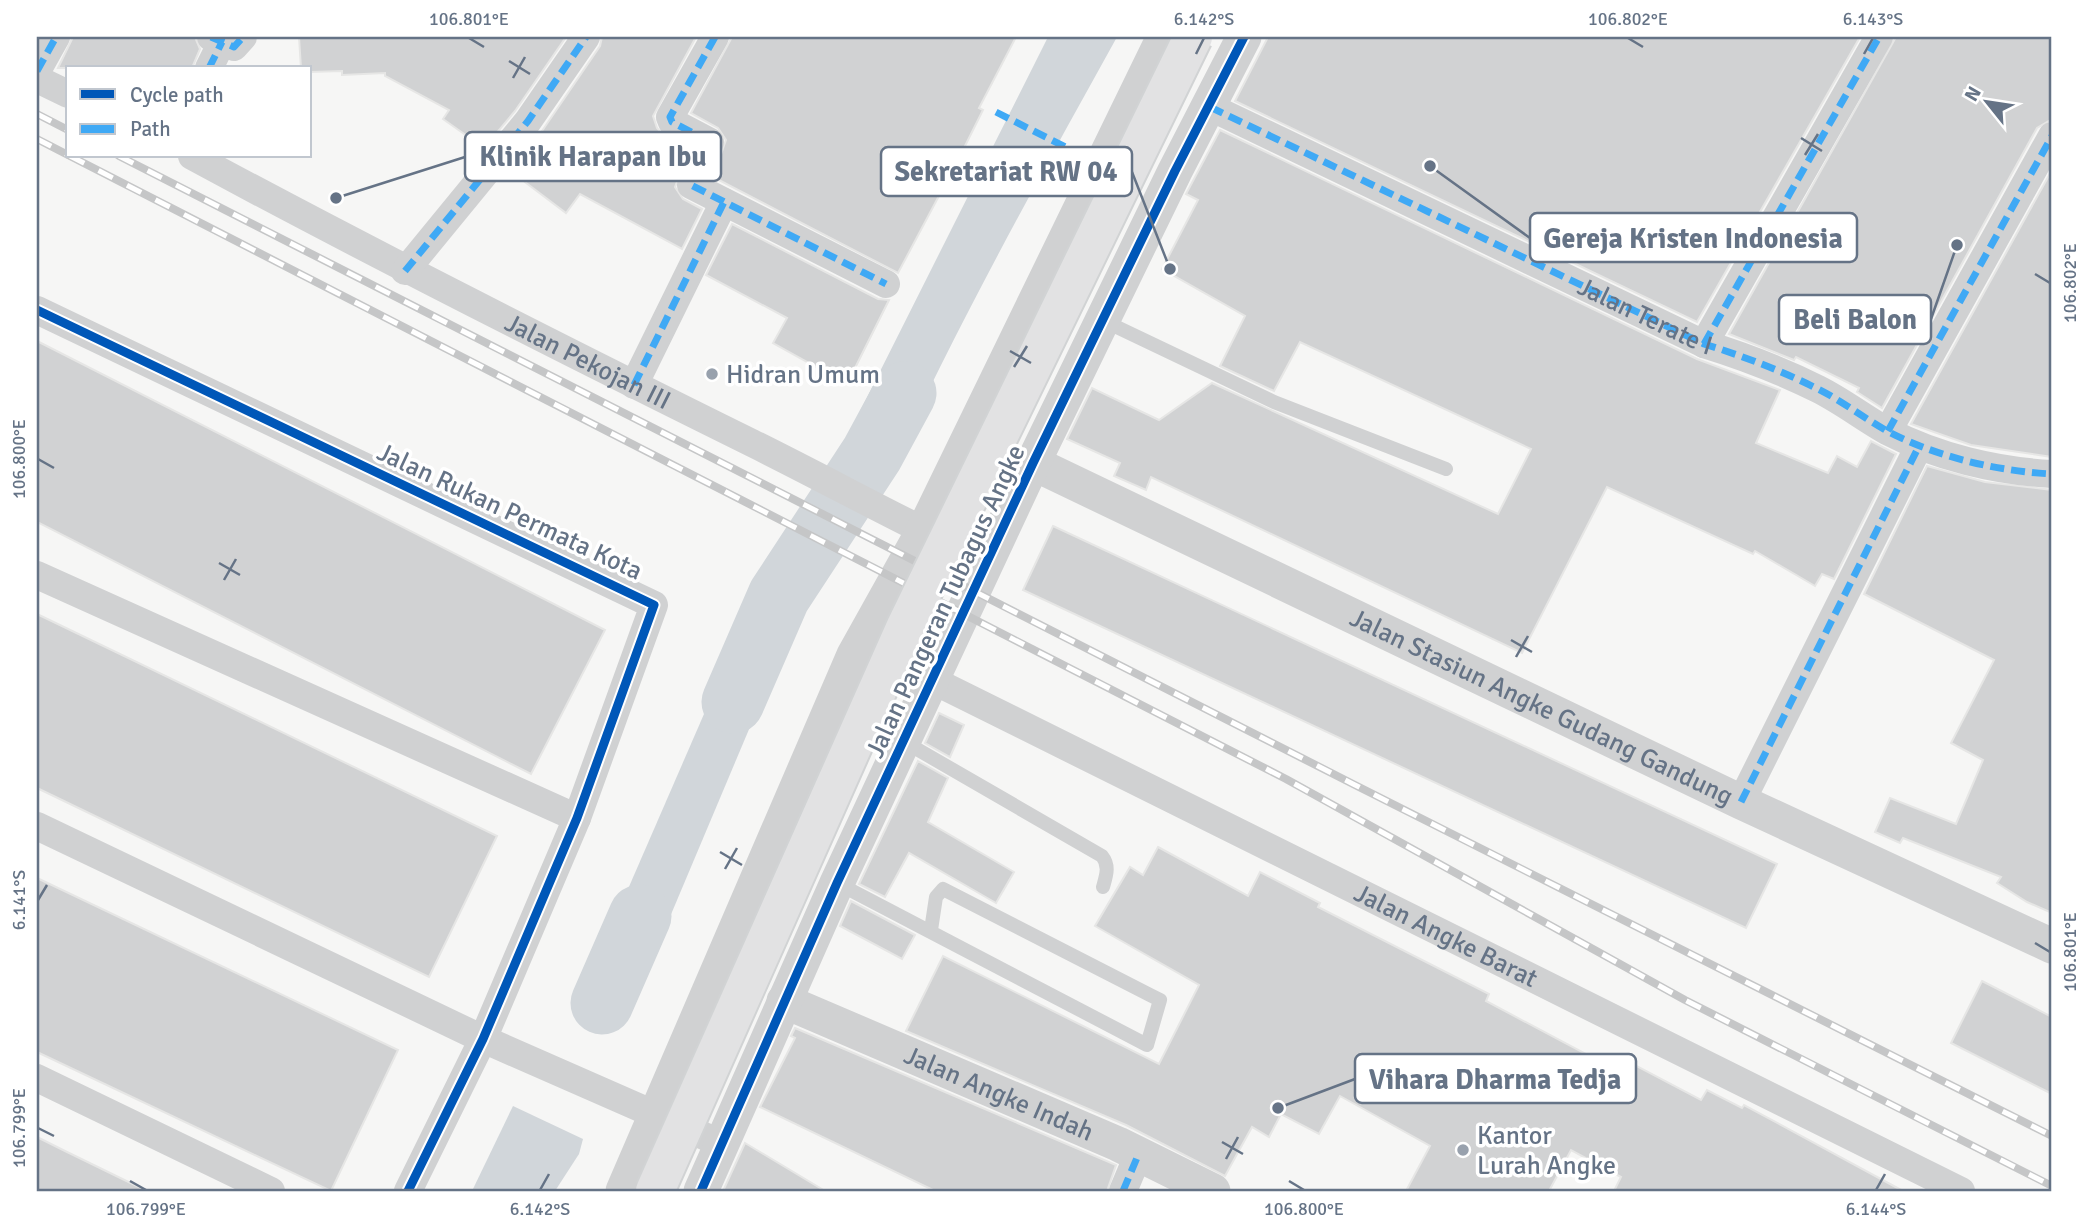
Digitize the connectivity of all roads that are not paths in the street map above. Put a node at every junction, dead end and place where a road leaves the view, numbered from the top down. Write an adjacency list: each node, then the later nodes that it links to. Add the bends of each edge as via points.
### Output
1 (56, 37): 10 (street)
2 (586, 37): 17 (street, via 528,121)
3 (715, 37): 16 (street, via 670,117 709,141 690,184)
4 (1164, 37): 28 (street, Jalan Pangeran Tubagus Angke)
5 (1193, 37): 52 (main road, Jalan Pangeran Tubagus Angke, bridge, via 905,626)
6 (1244, 37): 13 (street, Jalan Pangeran Tubagus Angke)
7 (1879, 37): 21 (street)
8 (225, 39): 9 (street)
9 (210, 66)
10 (37, 71)
11 (37, 79): 12 (street)
12 (66, 93)
13 (1210, 107): 20 (street, Jalan Pangeran Tubagus Angke); 21 (street, Jalan Terate I)
14 (2052, 136): 23 (street)
15 (196, 158): 17 (street, Jalan Pekojan III)
16 (724, 202): 18 (street); 22 (street)
17 (405, 271): 22 (street, Jalan Pekojan III)
18 (886, 285)
19 (37, 310): 37 (street, Jalan Rukan Permata Kota, via 654,605)
20 (1102, 320): 25 (street, Jalan Pangeran Tubagus Angke); 26 (lane, via 1274,402)
21 (1704, 344): 23 (street, Jalan Terate I, via 1819,389)
22 (634, 385): 30 (street, Jalan Pekojan III)
23 (1888, 431): 24 (street, Jalan Terate I)
24 (1919, 446): 27 (street, Jalan Terate I, via 1991,467); 36 (street)
25 (1033, 463): 29 (street, Jalan Pangeran Tubagus Angke); 36 (street, Jalan Stasiun Angke Gudang Gandung)
26 (1446, 469)
27 (2052, 474)
28 (940, 493): 29 (street, via 952,508 968,517); 30 (street, Jalan Pangeran Tubagus Angke)
29 (1007, 519): 31 (street, Jalan Pangeran Tubagus Angke)
30 (922, 532): 31 (street, Jalan Pekojan III); 33 (street, Jalan Pangeran Tubagus Angke)
31 (988, 562): 34 (street, Jalan Pangeran Tubagus Angke)
32 (37, 575): 37 (street)
33 (855, 655): 34 (street, via 883,649 905,654); 46 (street, Jalan Pangeran Tubagus Angke)
34 (932, 680): 35 (street, Jalan Pangeran Tubagus Angke); 56 (street, Jalan Angke Barat)
35 (903, 741): 39 (street, Jalan Pangeran Tubagus Angke); 40 (lane, via 1102,856 1107,862)
36 (1741, 802): 42 (street, Jalan Stasiun Angke Gudang Gandung)
37 (577, 818): 44 (street, Jalan Rukan Permata Kota)
38 (37, 826): 44 (street)
39 (837, 883): 41 (lane); 43 (street, Jalan Pangeran Tubagus Angke)
40 (1103, 887)
41 (932, 930): 41 (lane, via 936,897 943,889 1160,1000 1147,1045)
42 (2052, 946)
43 (784, 1001): 47 (street, Jalan Pangeran Tubagus Angke); 48 (street, Jalan Angke Indah)
44 (484, 1039): 46 (street); 50 (street, Jalan Rukan Permata Kota)
45 (37, 1078): 49 (street)
46 (644, 1108): 47 (street); 51 (street, Jalan Pangeran Tubagus Angke)
47 (720, 1143): 53 (street, Jalan Pangeran Tubagus Angke)
48 (1139, 1153): 54 (street); 55 (street, Jalan Angke Indah)
49 (271, 1191)
50 (408, 1191)
51 (623, 1191)
52 (655, 1191)
53 (701, 1191)
54 (1123, 1191)
55 (1213, 1191)
56 (1961, 1191)

